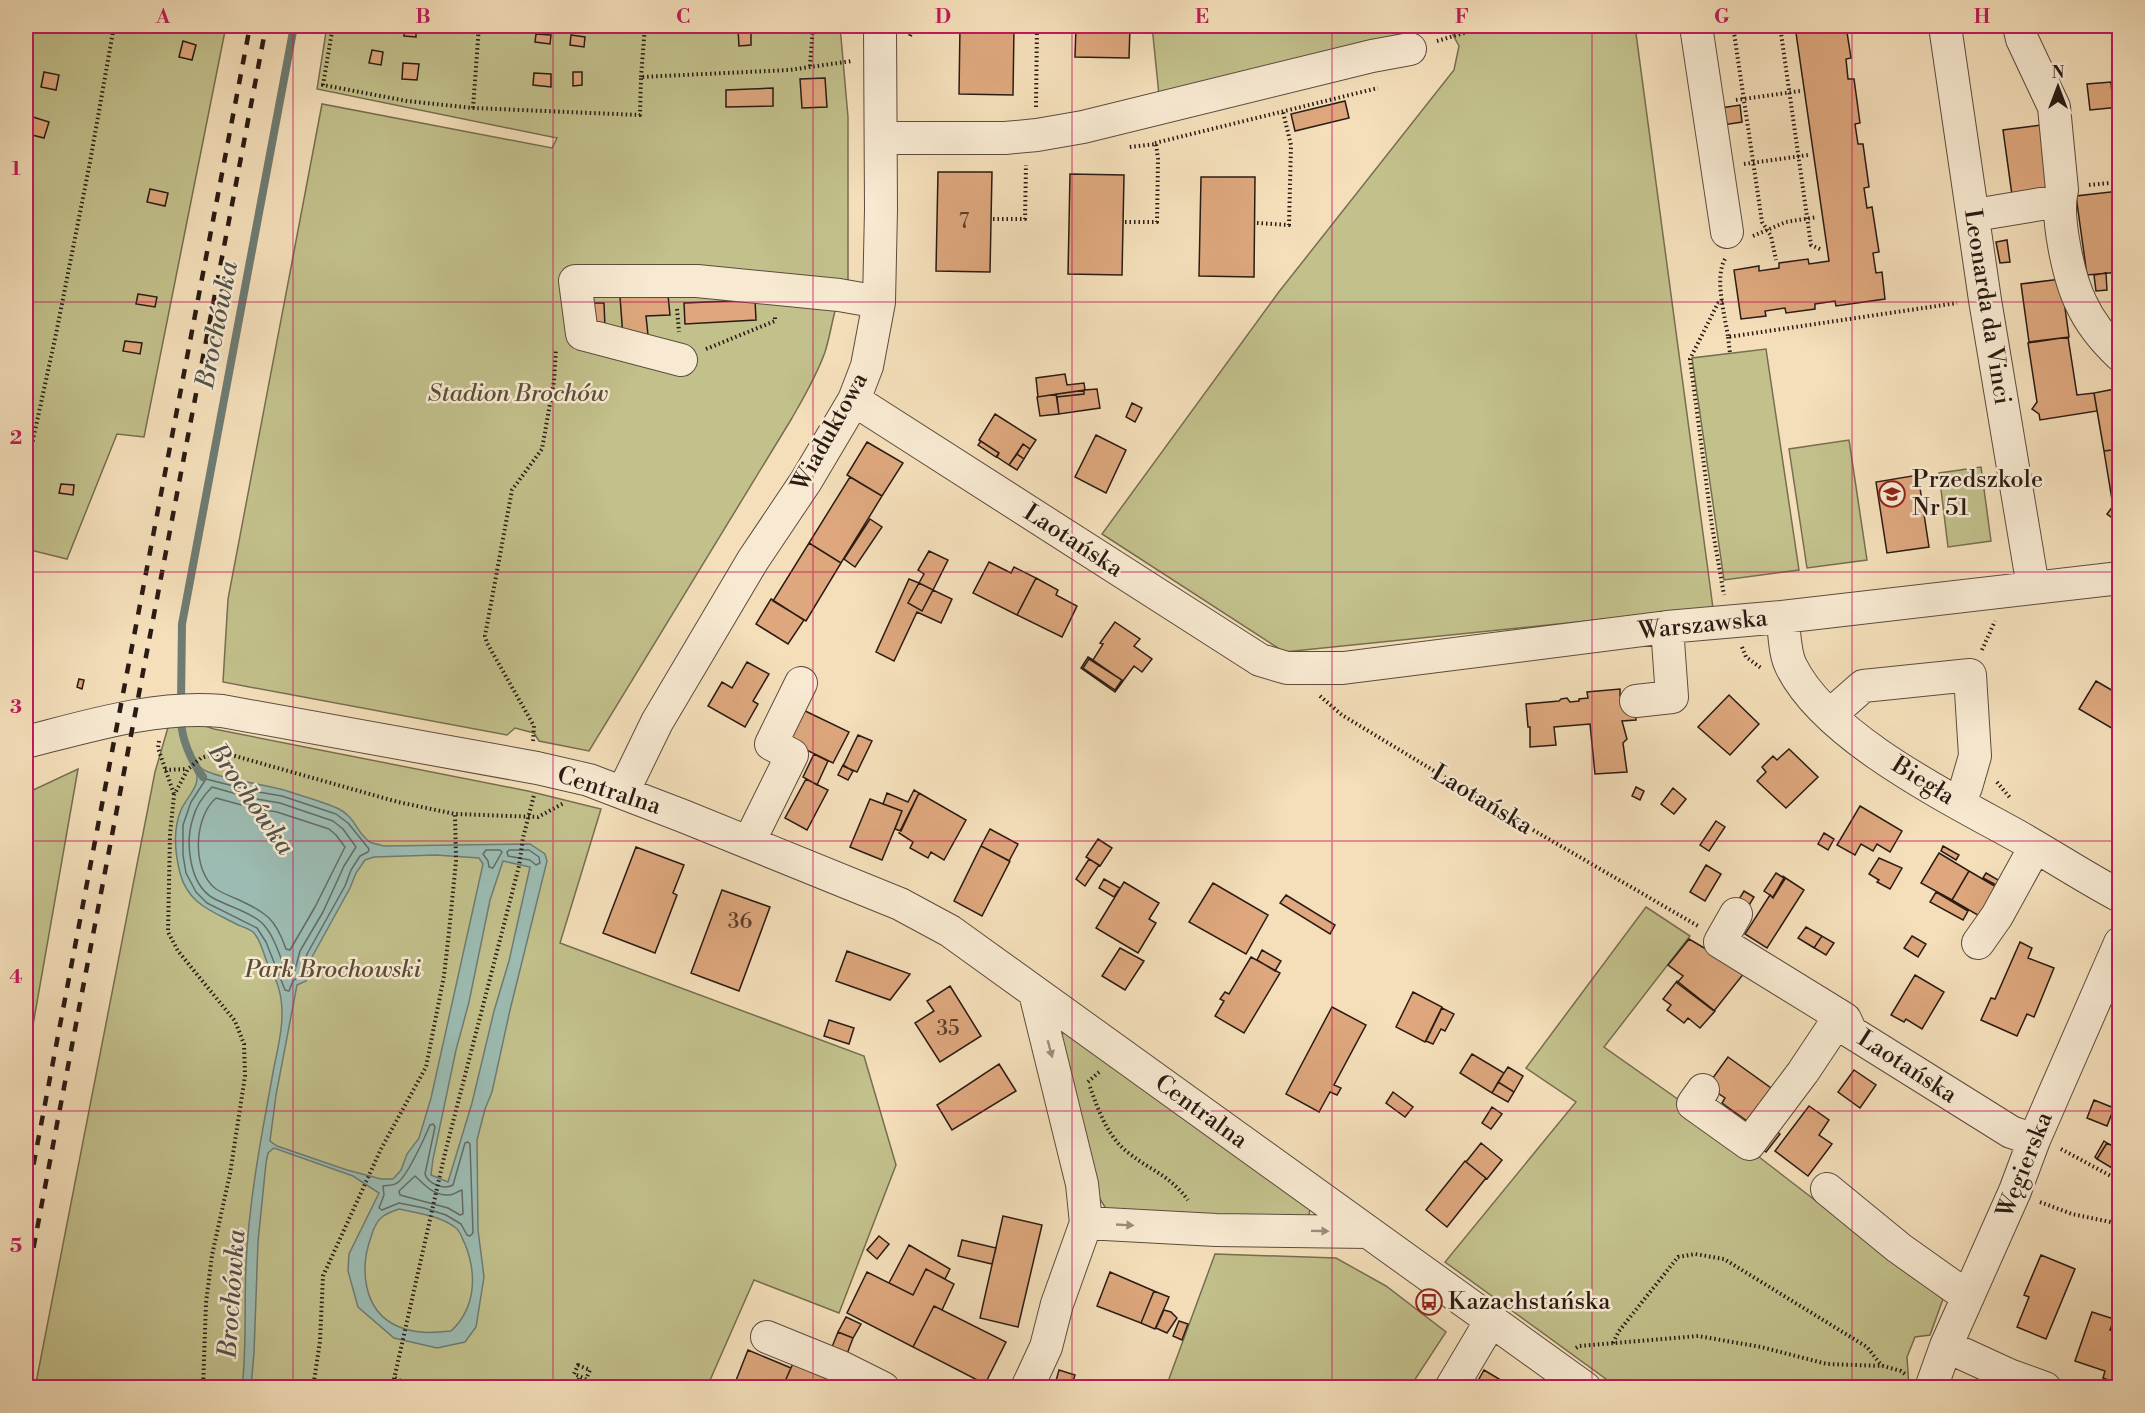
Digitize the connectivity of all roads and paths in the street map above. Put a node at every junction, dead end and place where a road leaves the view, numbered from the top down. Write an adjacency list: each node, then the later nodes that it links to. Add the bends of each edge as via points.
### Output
1 (114, 26): 56 (path)
2 (333, 26): 24 (path, via 323,85)
3 (478, 26): 24 (path)
4 (645, 26): 17 (path)
5 (813, 26): 16 (path)
6 (880, 26): 28 (street, Wiaduktowa)
7 (1037, 26): 27 (path)
8 (1521, 26): 14 (path, via 1511,31 1481,28)
9 (1696, 26): 23 (street)
10 (1733, 26): 22 (path)
11 (1780, 26): 21 (path)
12 (1945, 26): 47 (street, Leonarda da Vinci)
13 (2019, 26): 34 (street, via 2054,107 2062,190)
14 (1410, 49): 18 (street)
15 (843, 62): 16 (path)
16 (810, 66): 17 (path)
17 (641, 77): 24 (path, via 640,115)
18 (1275, 81): 25 (street); 26 (path)
19 (1378, 88): 26 (path)
20 (1800, 91): 21 (path)
21 (1790, 93): 22 (path); 31 (path)
22 (1744, 99): 23 (path); 32 (path)
23 (1708, 104): 33 (street)
24 (473, 108)
25 (1146, 112): 27 (street); 29 (path)
26 (1283, 112): 29 (path); 40 (path, via 1291,145 1289,225)
27 (1032, 136): 28 (street); 37 (path, via 1025,219)
28 (881, 138): 49 (street, Wiaduktowa)
29 (1155, 144): 39 (path, via 1157,222)
30 (1808, 155): 31 (path)
31 (1798, 156): 32 (path); 38 (path)
32 (1754, 163): 33 (path); 41 (path, via 1762,222)
33 (1717, 168): 42 (street)
34 (2059, 201): 35 (street); 53 (street, via 2063,243 2080,302 2103,339)
35 (1987, 213)
36 (1817, 217): 38 (path)
37 (993, 219)
38 (1808, 219): 41 (path); 43 (path, via 1811,245)
39 (1125, 222)
40 (1257, 223)
41 (1767, 229): 42 (path); 44 (path)
42 (1734, 242): 48 (path, via 1721,266)
43 (1822, 250)
44 (1776, 260)
45 (675, 281): 46 (street); 50 (street, via 575,281); 54 (path)
46 (779, 289): 49 (street); 54 (path, via 775,321)
47 (1985, 300): 51 (path); 58 (street, Leonarda da Vinci)
48 (1723, 301): 51 (path); 60 (path, via 1718,303 1690,359 1712,526)
49 (879, 302): 55 (street, Wiaduktowa, via 867,366)
50 (579, 314): 54 (street, via 582,334); 70 (path, via 560,327 542,449 512,490 485,636 534,726)
51 (1728, 337): 52 (path)
52 (1730, 353)
53 (2120, 355)
54 (681, 360)
55 (854, 400): 63 (street, Laotańska, via 1260,660); 74 (street, Wiaduktowa, via 657,722)
56 (26, 472)
57 (2120, 578): 58 (street, Warszawska)
58 (2020, 588): 59 (street, Warszawska); 64 (path, via 2001,608)
59 (1782, 617): 60 (street, Warszawska); 68 (street, Biegła, via 1790,664 1804,687)
60 (1731, 622): 61 (street, Warszawska); 62 (path)
61 (1667, 627): 63 (street, Warszawska, via 1343,668); 66 (street, via 1680,698)
62 (1746, 657)
63 (1287, 668): 84 (path, Laotańska, via 1342,714)
64 (1970, 675): 68 (street, via 1863,686); 77 (street, via 1975,756)
65 (801, 683): 80 (street, via 771,744 792,755)
66 (1636, 701)
67 (153, 714): 69 (street, Centralna); 72 (path, via 165,722 158,748); 74 (street, Centralna, via 200,709 307,726 537,768)
68 (1830, 714): 77 (street, Biegła, via 1864,745)
69 (26, 742)
70 (532, 747)
71 (188, 769): 72 (path); 75 (path); 78 (path, via 201,758 228,754)
72 (165, 770): 75 (path)
73 (537, 786): 79 (path)
74 (623, 792): 80 (street, Centralna)
75 (174, 795): 110 (path, via 168,932 178,951 235,1021 243,1044 245,1076 230,1174 212,1255)
76 (566, 802): 79 (path, via 538,818)
77 (1959, 804): 81 (street, Biegła)
78 (455, 814): 79 (path); 111 (path, via 456,861 444,976 426,1066 381,1149 323,1276)
79 (528, 817): 108 (path, via 519,866 445,1153)
80 (749, 842): 87 (street, Centralna, via 900,904 950,931)
81 (2035, 847): 82 (street, Biegła); 85 (street)
82 (2120, 896)
83 (1736, 914): 84 (street)
84 (1720, 942): 88 (street, Laotańska, via 1845,1019)
85 (1978, 943)
86 (2120, 943): 92 (street, Węgierska)
87 (1035, 993): 89 (street, one-way to 89); 99 (street, Centralna)
88 (1834, 1027): 90 (street, via 1749,1144 1693,1104); 91 (street); 92 (street, Laotańska, via 2011,1132)
89 (1054, 1067): 96 (street, via 1082,1184); 98 (path, via 1070,1066 1088,1082 1113,1138 1179,1188 1194,1210)
90 (1703, 1090)
91 (1777, 1126)
92 (2034, 1140): 93 (path, via 2063,1150); 95 (street, Węgierska)
93 (2120, 1181)
94 (1827, 1189): 100 (street)
95 (2015, 1191): 97 (path, via 2072,1214); 100 (street, Węgierska)
96 (1086, 1222): 98 (street, one-way to 98); 116 (street, via 1044,1352)
97 (2120, 1224)
98 (1195, 1228): 99 (street, one-way to 99)
99 (1368, 1232): 101 (street, Centralna)
100 (1968, 1298): 104 (street, Węgierska)
101 (1492, 1319): 117 (street); 118 (street, Centralna)
102 (767, 1337): 115 (street)
103 (1613, 1343): 105 (path, via 1579,1346); 106 (path, via 1698,1336 1827,1364); 106 (path, via 1678,1257 1695,1254 1724,1259 1867,1347)
104 (1946, 1346): 109 (street, Węgierska); 119 (street, via 2009,1376)
105 (1573, 1351)
106 (1883, 1366): 109 (path)
107 (580, 1377): 114 (path)
108 (395, 1378): 112 (path); 113 (path)
109 (1920, 1382)
110 (203, 1388)
111 (313, 1388)
112 (392, 1388)
113 (414, 1388)
114 (575, 1388)
115 (883, 1388)
116 (1027, 1388)
117 (1450, 1388)
118 (1585, 1388)
119 (2045, 1388)

